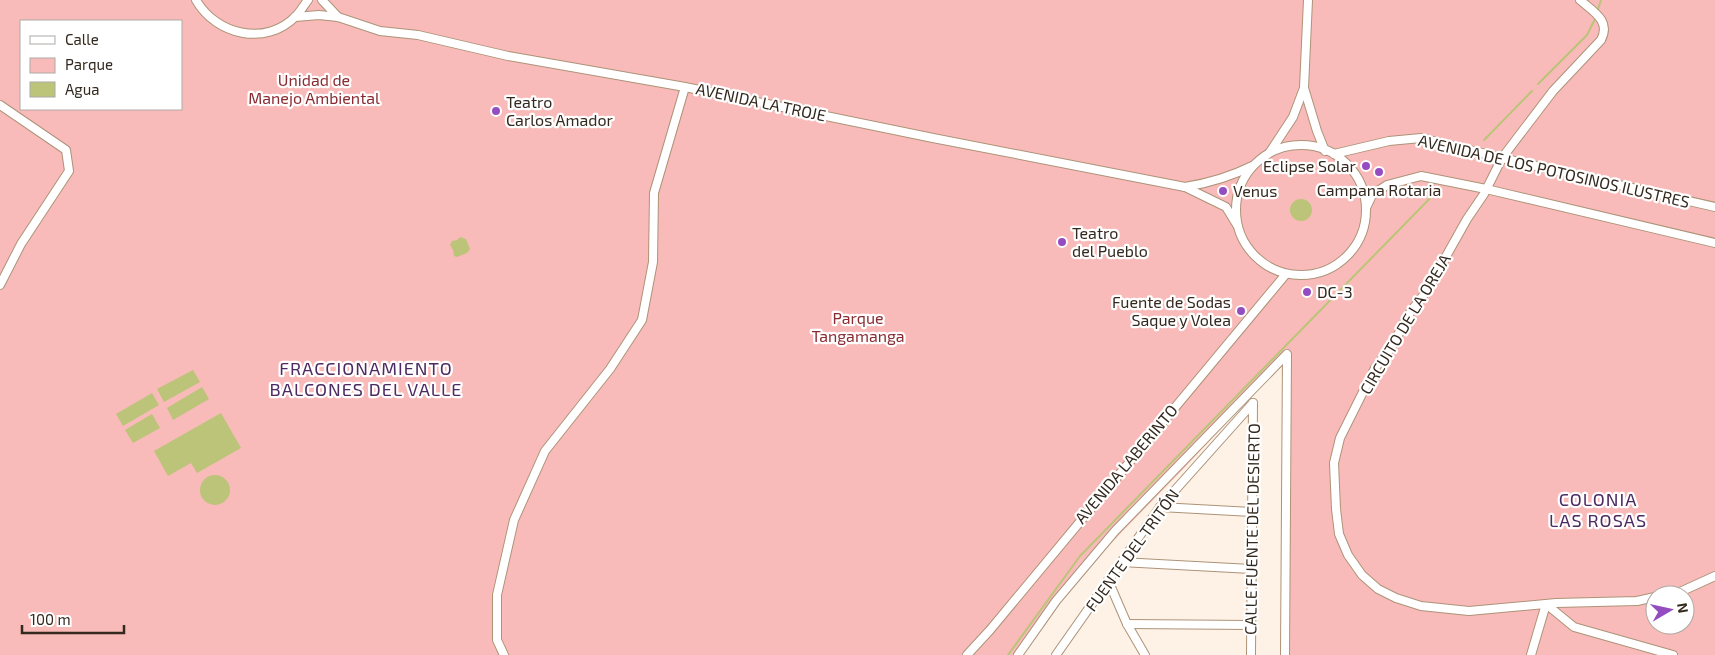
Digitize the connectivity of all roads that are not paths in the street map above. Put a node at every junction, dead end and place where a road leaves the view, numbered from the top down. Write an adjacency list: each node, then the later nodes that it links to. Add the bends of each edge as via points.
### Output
1 (196, 0): 6 (street, via 202,11 218,25 237,32 258,34 278,28)
2 (308, 0): 6 (street)
3 (322, 0): 7 (street, AVENIDA LA TROJE)
4 (1308, 0): 9 (street)
5 (1580, 0): 14 (street, CIRCUITO DE LA OREJA, via 1603,20 1605,32)
6 (295, 17): 7 (street, AVENIDA LA TROJE)
7 (338, 17): 8 (street, AVENIDA LA TROJE, via 380,31 418,35 508,56)
8 (685, 87): 18 (street, AVENIDA LA TROJE); 39 (street, via 654,193 652,262 642,320 610,369 545,451 514,520 497,594 497,640)
9 (1304, 88): 11 (street); 12 (street, via 1293,116)
10 (0, 105): 25 (street, via 66,150 69,171 21,244)
11 (1325, 150): 12 (street, via 1291,145); 13 (street)
12 (1270, 152): 15 (street)
13 (1334, 154): 14 (street, AVENIDA DE LOS POTOSINOS ILUSTRES, via 1389,141 1422,138); 16 (street, via 1350,168)
14 (1502, 158): 19 (street, CIRCUITO DE LA OREJA); 20 (street, AVENIDA DE LOS POTOSINOS ILUSTRES)
15 (1253, 166): 18 (street, AVENIDA LA TROJE, via 1210,183); 22 (street, via 1241,183 1236,204)
16 (1359, 182): 17 (street); 21 (street)
17 (1350, 183)
18 (1185, 187): 22 (street, AVENIDA LA TROJE, via 1226,207)
19 (1486, 189): 21 (street, AVENIDA DE LOS POTOSINOS ILUSTRES, via 1421,176 1387,185 1372,195); 23 (street, AVENIDA DE LOS POTOSINOS ILUSTRES); 35 (street, CIRCUITO DE LA OREJA, via 1426,292 1410,311 1376,368 1340,438 1334,463 1339,534 1362,575 1378,589 1396,598 1421,606 1469,611)
20 (1715, 207)
21 (1366, 208): 24 (street, via 1363,230 1354,249 1339,264 1320,274)
22 (1237, 225): 24 (street, via 1245,245 1259,261)
23 (1715, 243)
24 (1286, 274): 40 (street, AVENIDA LABERINTO)
25 (0, 285)
26 (1253, 403): 27 (street, FUENTE DEL TRITÓN); 28 (street, CALLE FUENTE DEL DESIERTO)
27 (1160, 507): 28 (street); 29 (street, FUENTE DEL TRITÓN)
28 (1252, 512): 30 (street, CALLE FUENTE DEL DESIERTO)
29 (1121, 562): 30 (street); 32 (street, FUENTE DEL TRITÓN)
30 (1251, 569): 37 (street, CALLE FUENTE DEL DESIERTO)
31 (1715, 576): 33 (street)
32 (1108, 580): 36 (street); 38 (street, FUENTE DEL TRITÓN)
33 (1695, 585)
34 (1645, 599): 35 (street, CIRCUITO DE LA OREJA)
35 (1546, 604): 45 (street); 46 (street, via 1574,627)
36 (1127, 624): 37 (street); 42 (street)
37 (1251, 625): 43 (street, CALLE FUENTE DEL DESIERTO)
38 (1058, 654)
39 (504, 655)
40 (967, 655)
41 (1018, 655): 44 (street, via 1056,601 1115,531 1288,354)
42 (1145, 655)
43 (1251, 655)
44 (1285, 655)
45 (1531, 655)
46 (1673, 655)

